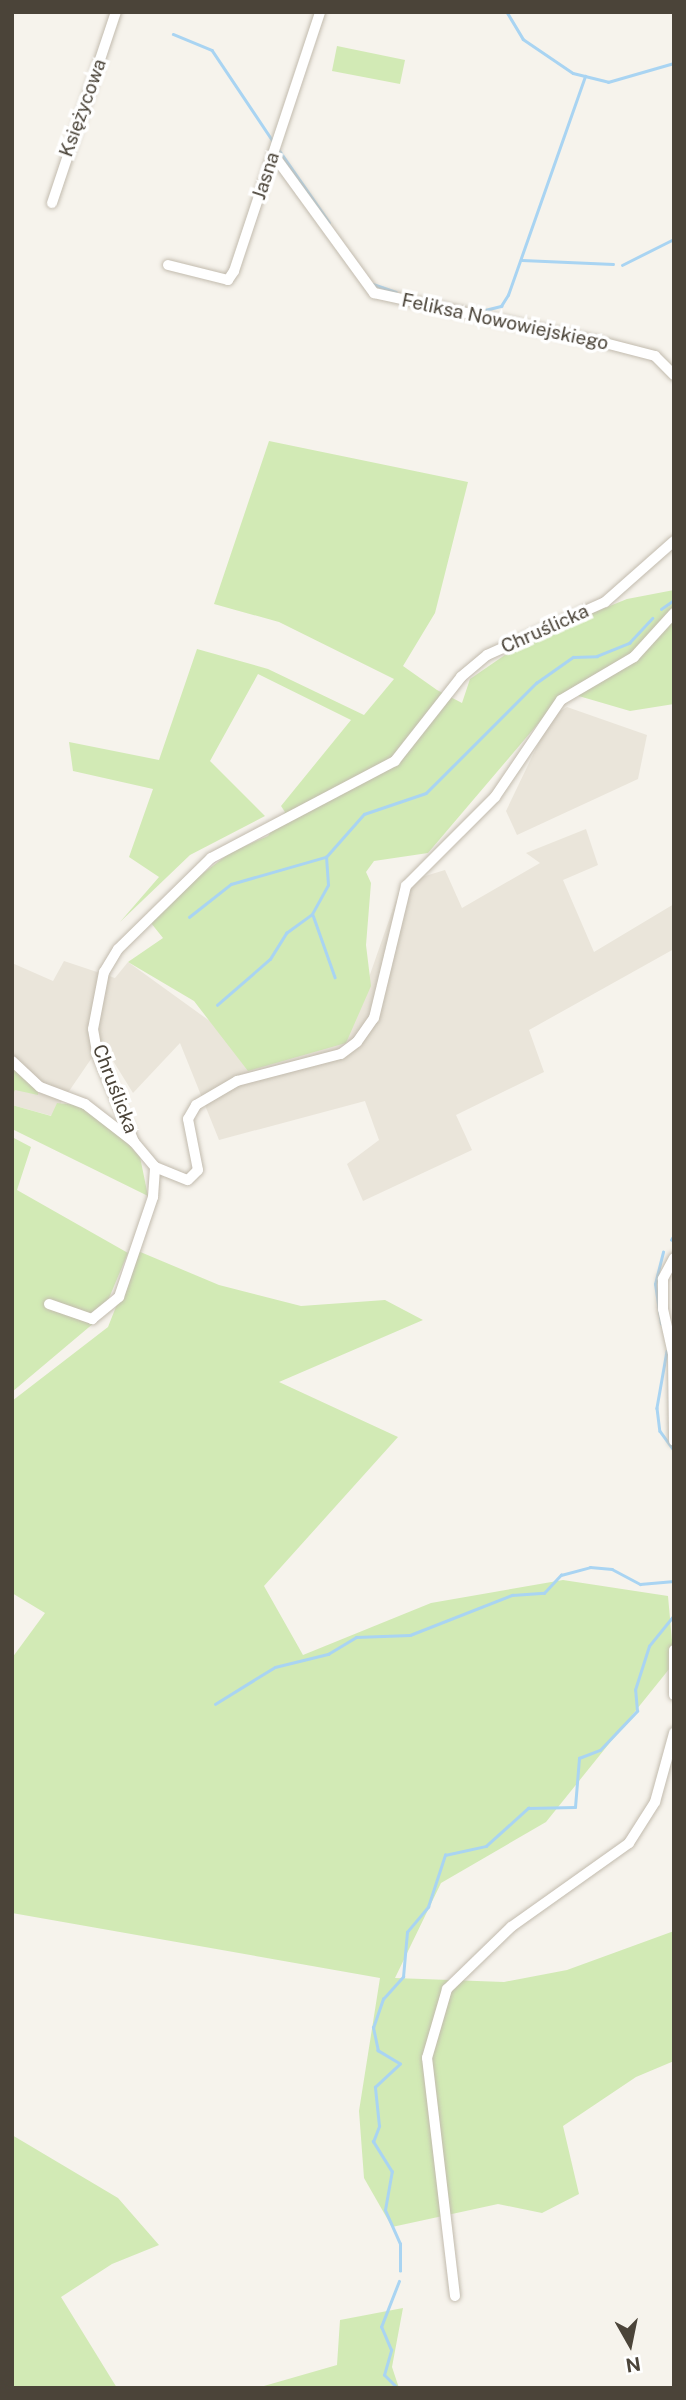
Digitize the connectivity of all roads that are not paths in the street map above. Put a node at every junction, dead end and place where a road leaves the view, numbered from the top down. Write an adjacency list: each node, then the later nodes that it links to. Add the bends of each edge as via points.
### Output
1 (116, 12): 4 (street, Księżycowa)
2 (320, 12): 3 (street, Jasna)
3 (275, 150): 5 (street, Jasna, via 228,280); 6 (street, Feliksa Nowowiejskiego, via 374,293 655,356)
4 (52, 203)
5 (168, 265)
6 (674, 375)
7 (674, 541): 10 (street, Chruślicka, via 606,602 487,655 461,677 395,761 211,858 118,949 104,972 93,1029 98,1056)
8 (674, 613): 11 (street, Chruślicka, via 634,657 561,700 495,797 406,886 374,1018 357,1042 341,1054 237,1081 196,1105 188,1119 198,1170 188,1180)
9 (12, 1061): 10 (street, via 46,1091 85,1104)
10 (135, 1142): 11 (street, Chruślicka)
11 (155, 1167): 13 (street, via 153,1197 119,1297 92,1319)
12 (674, 1258): 14 (street, via 663,1279 663,1309 673,1354)
13 (49, 1304)
14 (674, 1441)
15 (674, 1650): 16 (street)
16 (674, 1695)
17 (674, 1733): 18 (street, via 655,1802 629,1843 511,1927 447,1989 426,2058)
18 (455, 2296)

